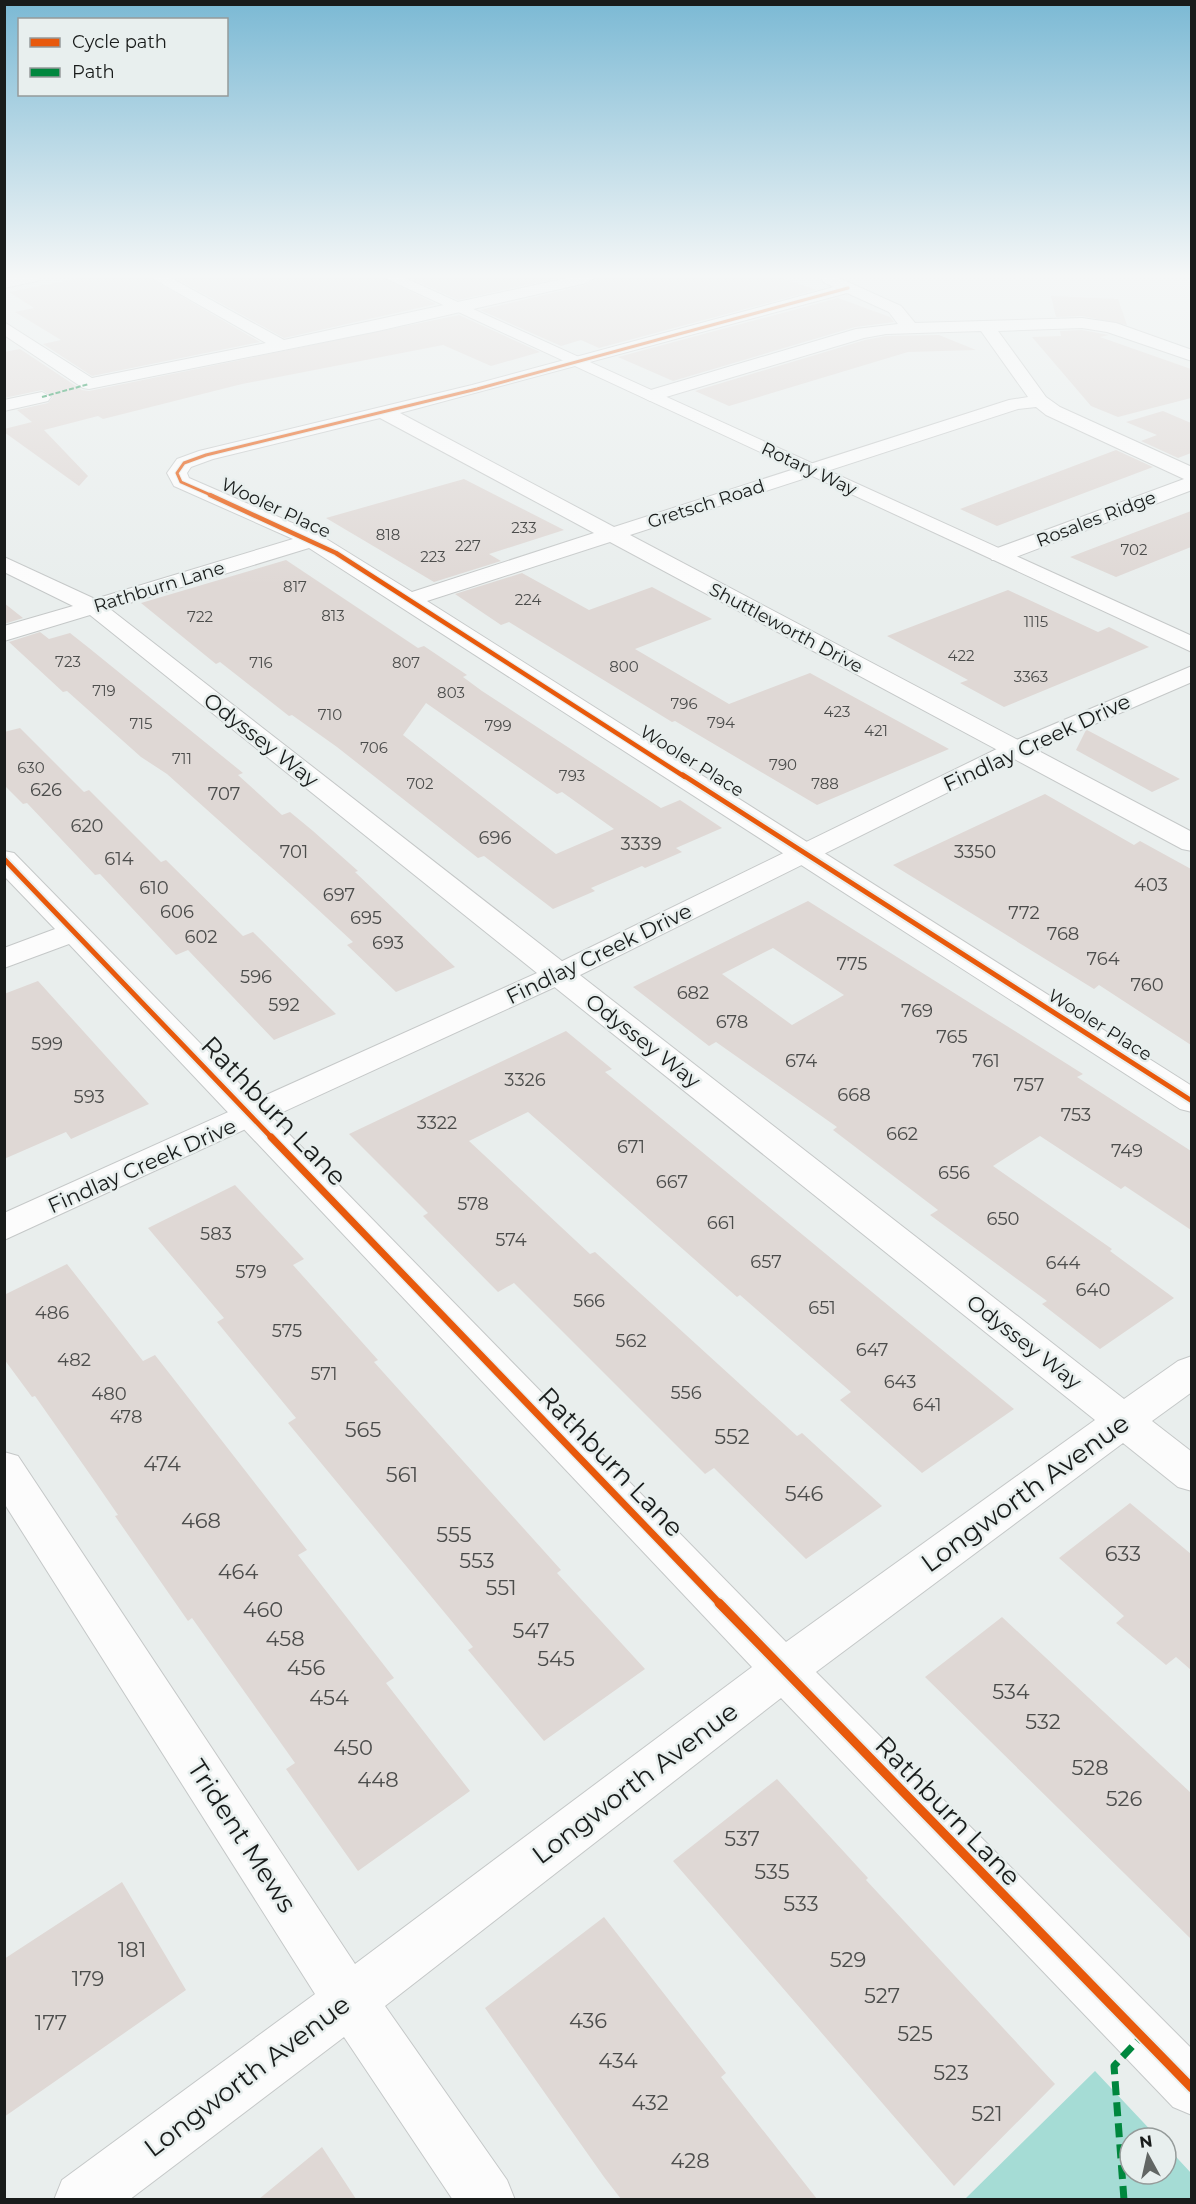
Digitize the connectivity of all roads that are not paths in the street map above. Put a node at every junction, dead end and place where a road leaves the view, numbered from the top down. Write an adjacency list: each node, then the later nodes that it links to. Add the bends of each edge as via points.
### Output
1 (84, 381): 2 (street, via 89,384)
2 (104, 381)
3 (502, 381): 11 (street)
4 (617, 381): 7 (street, Rotary Way)
5 (701, 381): 7 (street)
6 (1025, 381): 9 (street)
7 (650, 396): 12 (street, Rotary Way)
8 (42, 397): 10 (street)
9 (1040, 401): 12 (street, Gretsch Road, via 1016,404); 13 (street, via 1053,411)
10 (4, 406)
11 (381, 411): 15 (street, Shuttleworth Drive); 16 (street, Wooler Place, via 206,455 184,464 177,473 181,482)
12 (812, 470): 15 (street, Gretsch Road); 17 (street, Rotary Way)
13 (1191, 475)
14 (1191, 483): 17 (street, Rosales Ridge)
15 (611, 534): 19 (street, Gretsch Road); 24 (street, Shuttleworth Drive)
16 (312, 540): 19 (street, Wooler Place); 20 (street, Rathburn Lane)
17 (1000, 555): 22 (street, Rotary Way)
18 (4, 563): 20 (street, Odyssey Way)
19 (408, 600): 26 (street, Wooler Place)
20 (94, 607): 21 (street, Rathburn Lane); 30 (street, Odyssey Way)
21 (4, 634)
22 (1191, 645)
23 (1191, 673): 24 (street, Findlay Creek Drive)
24 (1016, 749): 25 (street, Shuttleworth Drive); 26 (street, Findlay Creek Drive)
25 (1191, 843)
26 (807, 854): 30 (street, Findlay Creek Drive); 31 (street, Wooler Place)
27 (4, 859): 28 (street, Rathburn Lane)
28 (75, 932): 29 (street); 32 (street, Rathburn Lane)
29 (4, 959)
30 (557, 975): 32 (street, Findlay Creek Drive); 35 (street, Odyssey Way)
31 (1191, 1101)
32 (252, 1116): 33 (street, Findlay Creek Drive); 38 (street, Rathburn Lane)
33 (4, 1228)
34 (1191, 1371): 35 (street, Longworth Avenue)
35 (1124, 1421): 37 (street, Odyssey Way); 38 (street, Longworth Avenue)
36 (4, 1468): 39 (street, Trident Mews)
37 (1191, 1474)
38 (783, 1670): 39 (street, Longworth Avenue); 40 (street, Rathburn Lane)
39 (349, 2001): 41 (street, Longworth Avenue); 42 (street, Trident Mews)
40 (1191, 2088)
41 (82, 2199)
42 (487, 2199)

